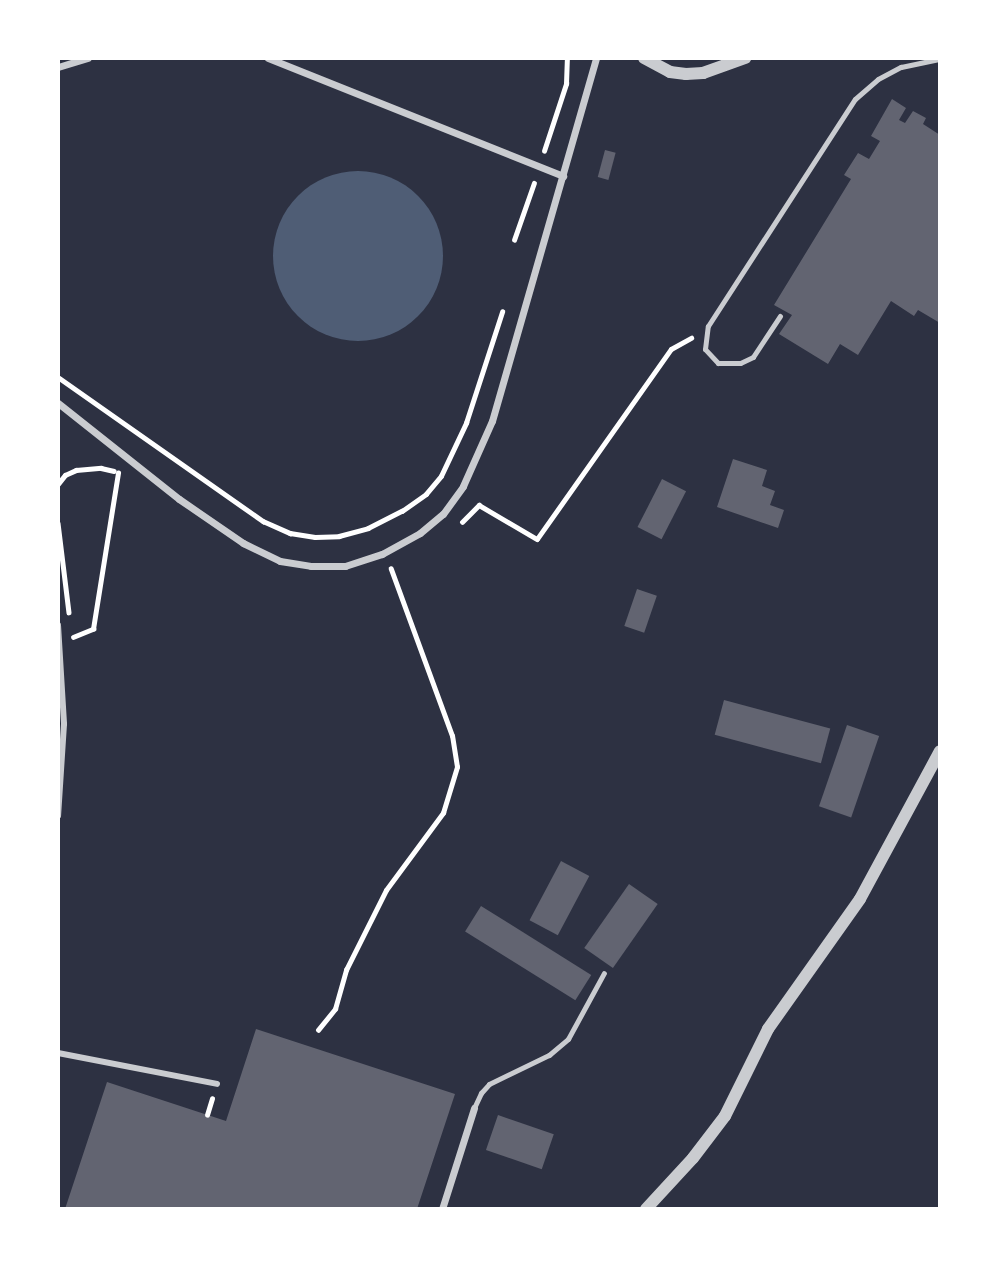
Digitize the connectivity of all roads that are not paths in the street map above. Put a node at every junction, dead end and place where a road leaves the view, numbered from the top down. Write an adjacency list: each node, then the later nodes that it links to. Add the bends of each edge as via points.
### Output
1 (88, 58): 7 (street)
2 (268, 58): 8 (street)
3 (596, 58): 8 (street)
4 (644, 58): 5 (street, via 670,72 686,74)
5 (745, 58)
6 (940, 59): 9 (lane, via 901,67 855,99 708,326 705,349 718,363 740,363 753,357)
7 (58, 66)
8 (563, 176): 10 (street, via 504,386 463,486 443,514 382,554 345,566 280,561 243,543 179,499)
9 (780, 316)
10 (58, 403)
11 (58, 625): 13 (street, via 64,724)
12 (940, 751): 19 (street, via 860,899 768,1029 724,1116)
13 (58, 816)
14 (604, 973): 17 (lane, via 568,1039 549,1055 489,1084)
15 (58, 1053): 16 (street)
16 (217, 1084)
17 (474, 1108): 18 (street)
18 (442, 1209)
19 (646, 1209)

